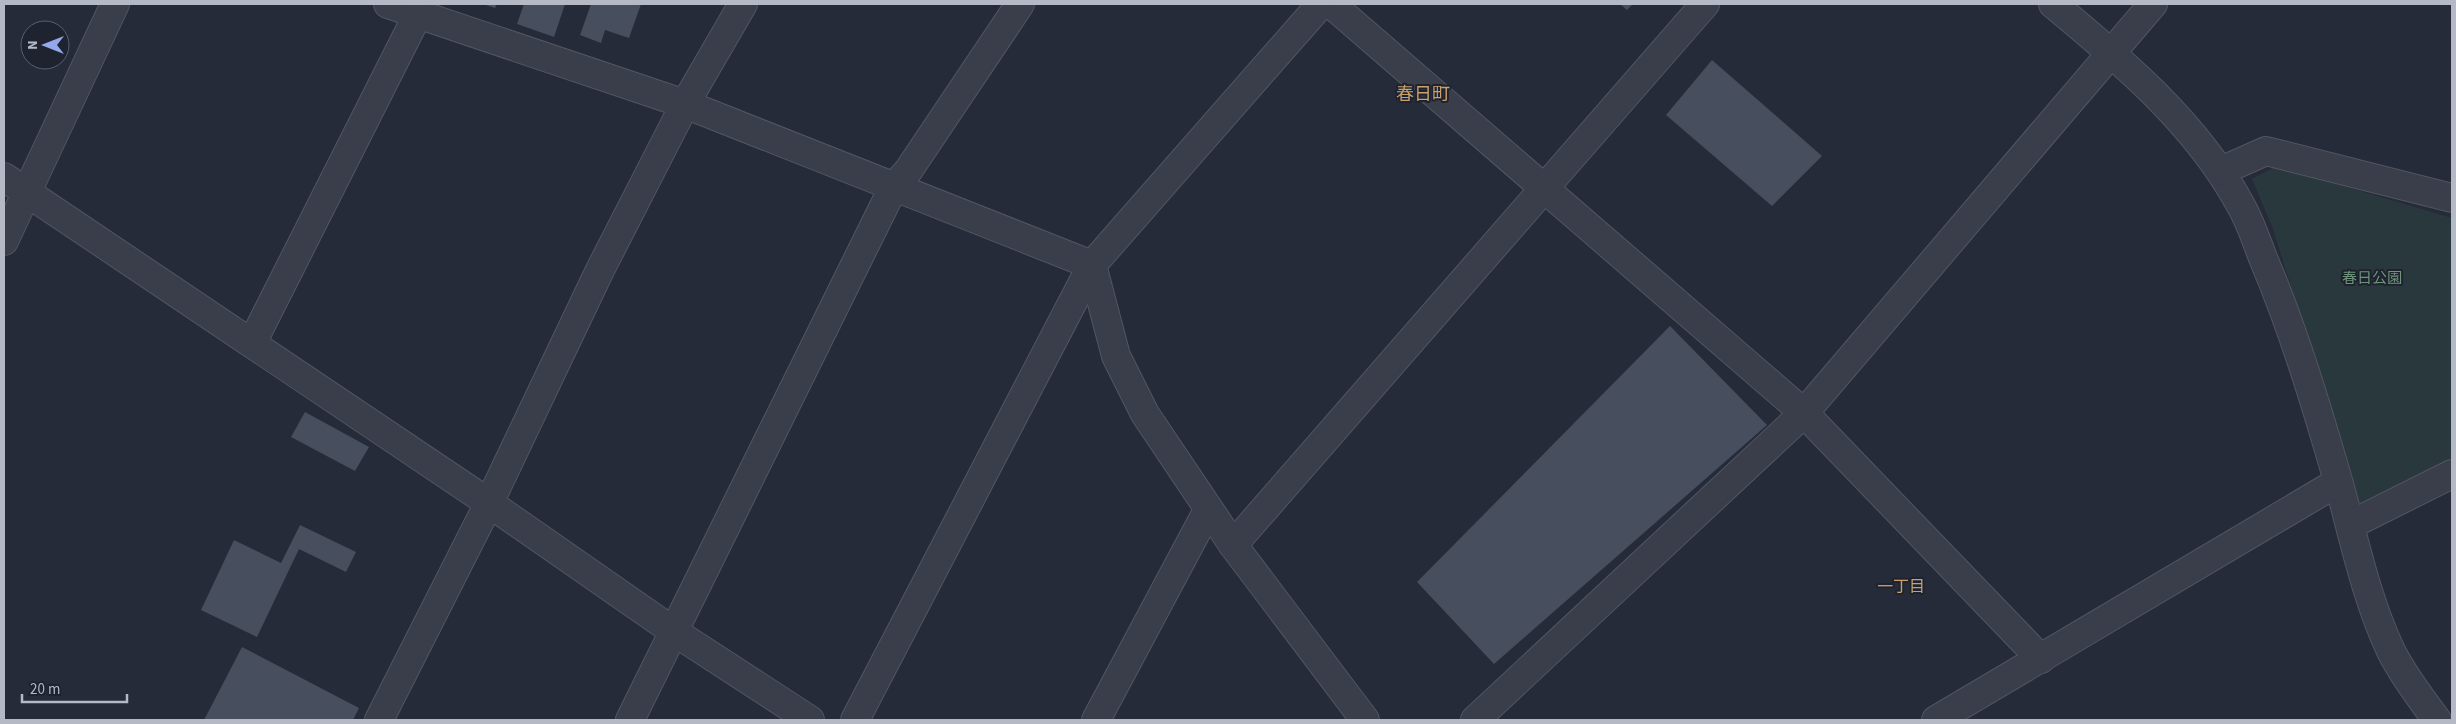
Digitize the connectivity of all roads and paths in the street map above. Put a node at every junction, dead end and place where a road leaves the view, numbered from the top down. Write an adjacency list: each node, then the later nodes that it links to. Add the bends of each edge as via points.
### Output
1 (115, 4): 17 (street)
2 (388, 4): 10 (street)
3 (743, 4): 12 (street)
4 (1020, 4): 16 (street)
5 (1320, 4): 20 (street)
6 (1331, 4): 15 (street)
7 (1705, 4): 15 (street)
8 (2053, 4): 11 (street)
9 (2153, 4): 11 (street)
10 (418, 14): 12 (street); 21 (street)
11 (2111, 52): 13 (street, via 2174,114); 22 (street)
12 (685, 104): 16 (street); 25 (street, via 600,270)
13 (2221, 172): 18 (street, via 2266,151); 24 (street, via 2241,205 2274,282)
14 (4, 176): 17 (street)
15 (1543, 187): 22 (street); 28 (street)
16 (893, 188): 20 (street); 29 (street)
17 (27, 192): 19 (street); 21 (street)
18 (2452, 198)
19 (4, 241)
20 (1092, 265): 26 (street, via 1116,356 1145,414); 34 (street)
21 (252, 343): 25 (street)
22 (1804, 413): 30 (street); 37 (street)
23 (2452, 474): 27 (street)
24 (2338, 482): 27 (street); 30 (street)
25 (489, 504): 29 (street); 31 (street)
26 (1208, 510): 28 (street); 35 (street)
27 (2350, 525): 39 (street, via 2367,589 2392,651)
28 (1233, 545): 36 (street)
29 (673, 631): 32 (street); 33 (street)
30 (2041, 659): 38 (street)
31 (379, 720)
32 (630, 720)
33 (810, 720)
34 (855, 720)
35 (1096, 720)
36 (1365, 720)
37 (1475, 720)
38 (1936, 720)
39 (2438, 720)

